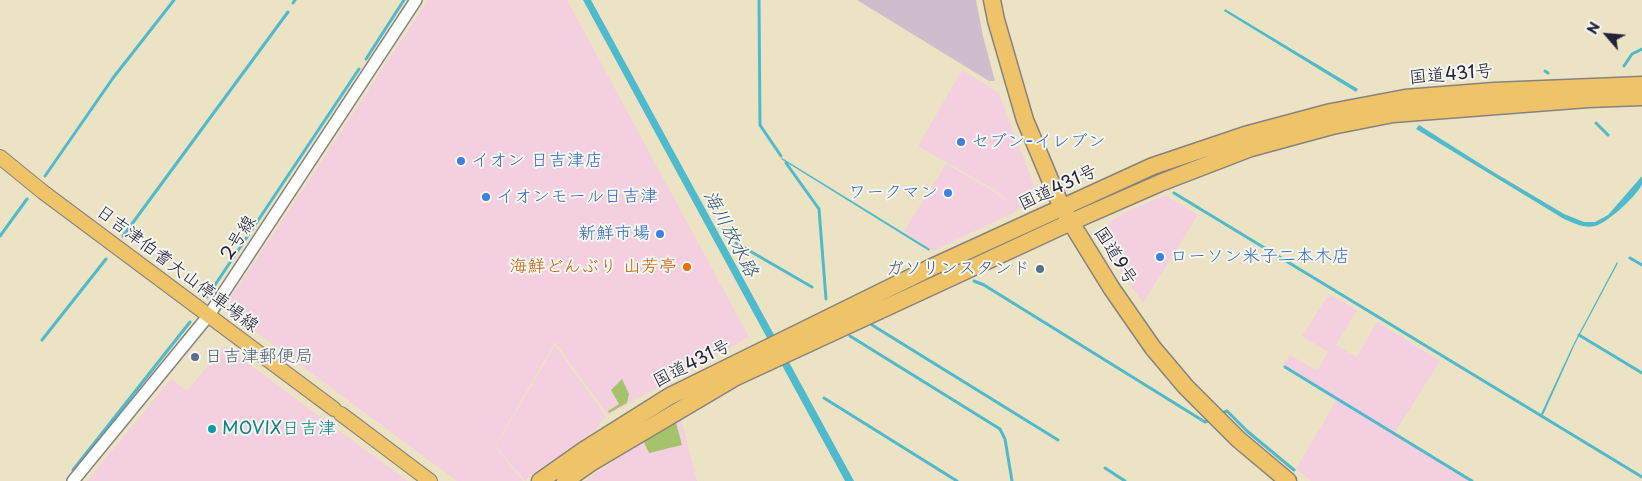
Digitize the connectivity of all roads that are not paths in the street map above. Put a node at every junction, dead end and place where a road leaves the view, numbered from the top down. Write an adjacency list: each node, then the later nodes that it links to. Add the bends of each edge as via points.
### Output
1 (416, 0): 7 (street, 2号線)
2 (992, 0): 6 (highway, 国道9号, via 1025,120)
3 (1642, 85): 6 (highway, 国道431号, via 1406,98 1331,112 1245,135 1153,166)
4 (1642, 98): 6 (highway, 国道431号, via 1393,114 1332,126 1251,148)
5 (0, 157): 7 (main road, 日吉津伯耆大山停車場線)
6 (1066, 215): 8 (highway, 国道431号, via 930,268); 13 (highway, 国道9号, via 1153,348 1231,432)
7 (209, 315): 9 (street, 2号線); 10 (main road, 日吉津伯耆大山停車場線)
8 (768, 355): 11 (highway, 国道431号, via 670,396); 12 (highway, 国道431号)
9 (73, 481)
10 (430, 481)
11 (540, 481)
12 (565, 481)
13 (1288, 481)

